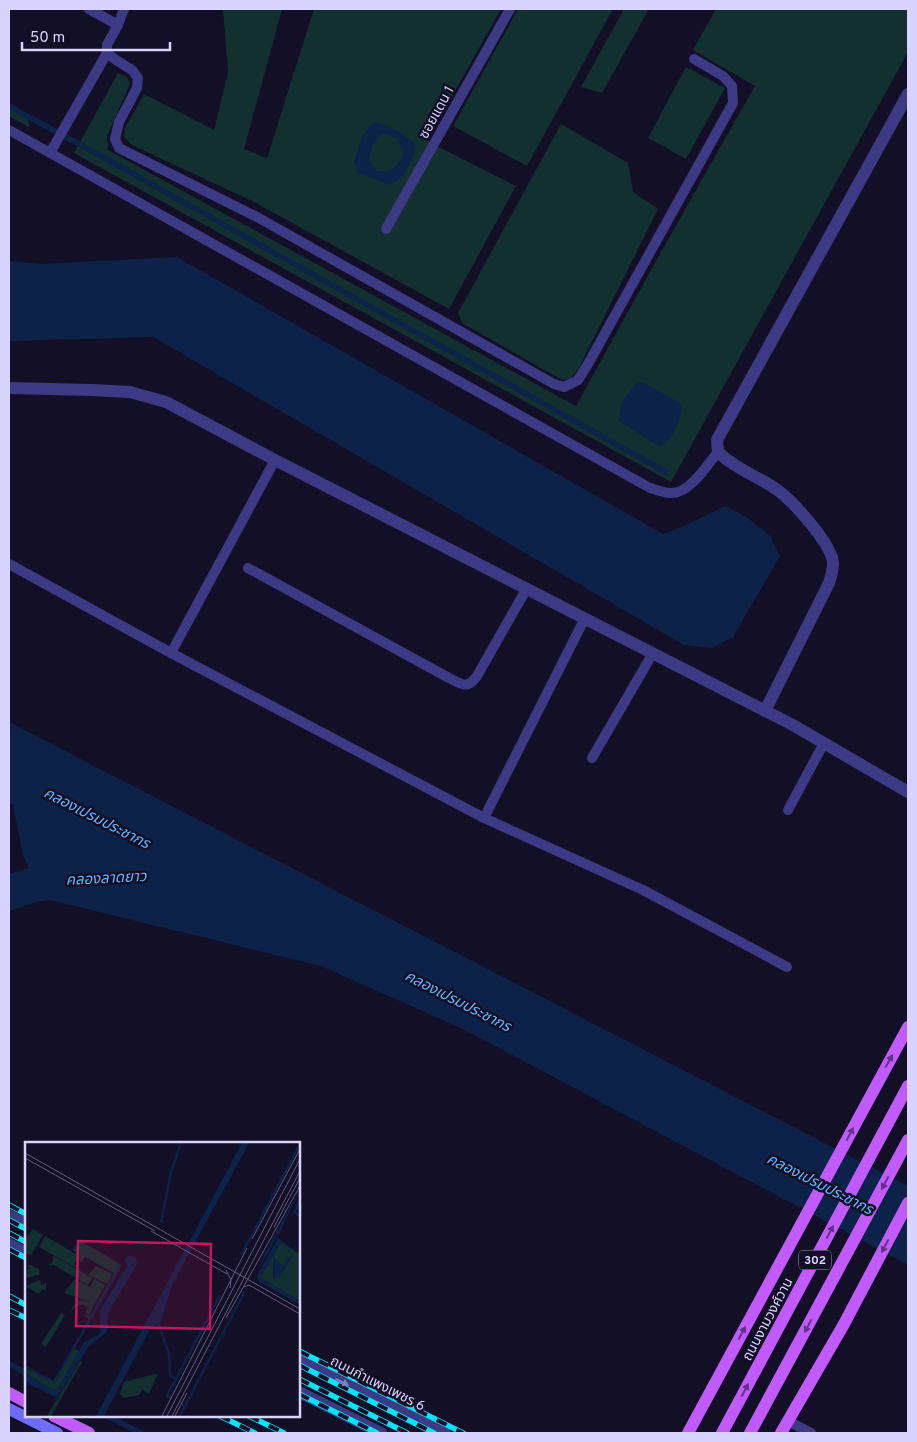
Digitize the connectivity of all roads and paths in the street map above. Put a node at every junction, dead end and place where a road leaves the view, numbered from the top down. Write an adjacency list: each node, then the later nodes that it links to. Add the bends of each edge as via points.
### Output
1 (90, 9): 4 (lane)
2 (124, 9): 4 (lane)
3 (510, 9): 10 (lane, ซอยแดน 1)
4 (118, 25): 5 (lane, via 107,45)
5 (107, 52): 6 (lane, via 138,78 137,88 119,122 115,138 119,148 257,217 554,384 564,386 578,380 588,364 734,103 732,86 723,76); 9 (lane)
6 (694, 59)
7 (908, 94): 12 (street, via 717,440)
8 (9, 130): 9 (lane)
9 (50, 154): 12 (lane, via 650,488 671,494 689,487)
10 (386, 229)
11 (9, 388): 13 (street, via 130,392 166,402)
12 (718, 452): 20 (street, via 778,490 805,516 827,545 833,563 829,583)
13 (275, 460): 16 (street); 19 (lane)
14 (9, 564): 19 (lane)
15 (248, 568): 16 (lane, via 467,685 472,684 477,676)
16 (527, 588): 17 (street)
17 (586, 618): 18 (street); 25 (lane)
18 (653, 653): 20 (street); 22 (lane)
19 (170, 654): 25 (lane)
20 (765, 711): 21 (street)
21 (824, 743): 23 (street); 24 (lane)
22 (592, 758)
23 (908, 792)
24 (788, 810)
25 (484, 818): 26 (lane, via 643,890)
26 (787, 967)
27 (908, 1027): 42 (main road, one-way to 27)
28 (908, 1086): 47 (main road, ถนนงามวงศ์วาน / 302, one-way to 28)
29 (908, 1140): 48 (main road, 302, one-way to 48)
30 (908, 1202): 41 (main road, one-way to 41)
31 (9, 1216): 32 (street)
32 (25, 1224)
33 (9, 1244): 34 (street)
34 (25, 1252)
35 (300, 1360): 46 (street, ถนนกำแพงเพชร 6, one-way to 46)
36 (9, 1393): 38 (main road)
37 (300, 1393): 45 (street)
38 (25, 1401)
39 (9, 1409): 43 (main road)
40 (56, 1417): 44 (main road)
41 (788, 1421): 49 (main road); 50 (lane)
42 (690, 1430)
43 (56, 1433)
44 (89, 1433)
45 (380, 1433)
46 (445, 1433)
47 (722, 1433)
48 (750, 1433)
49 (781, 1433)
50 (811, 1433)

